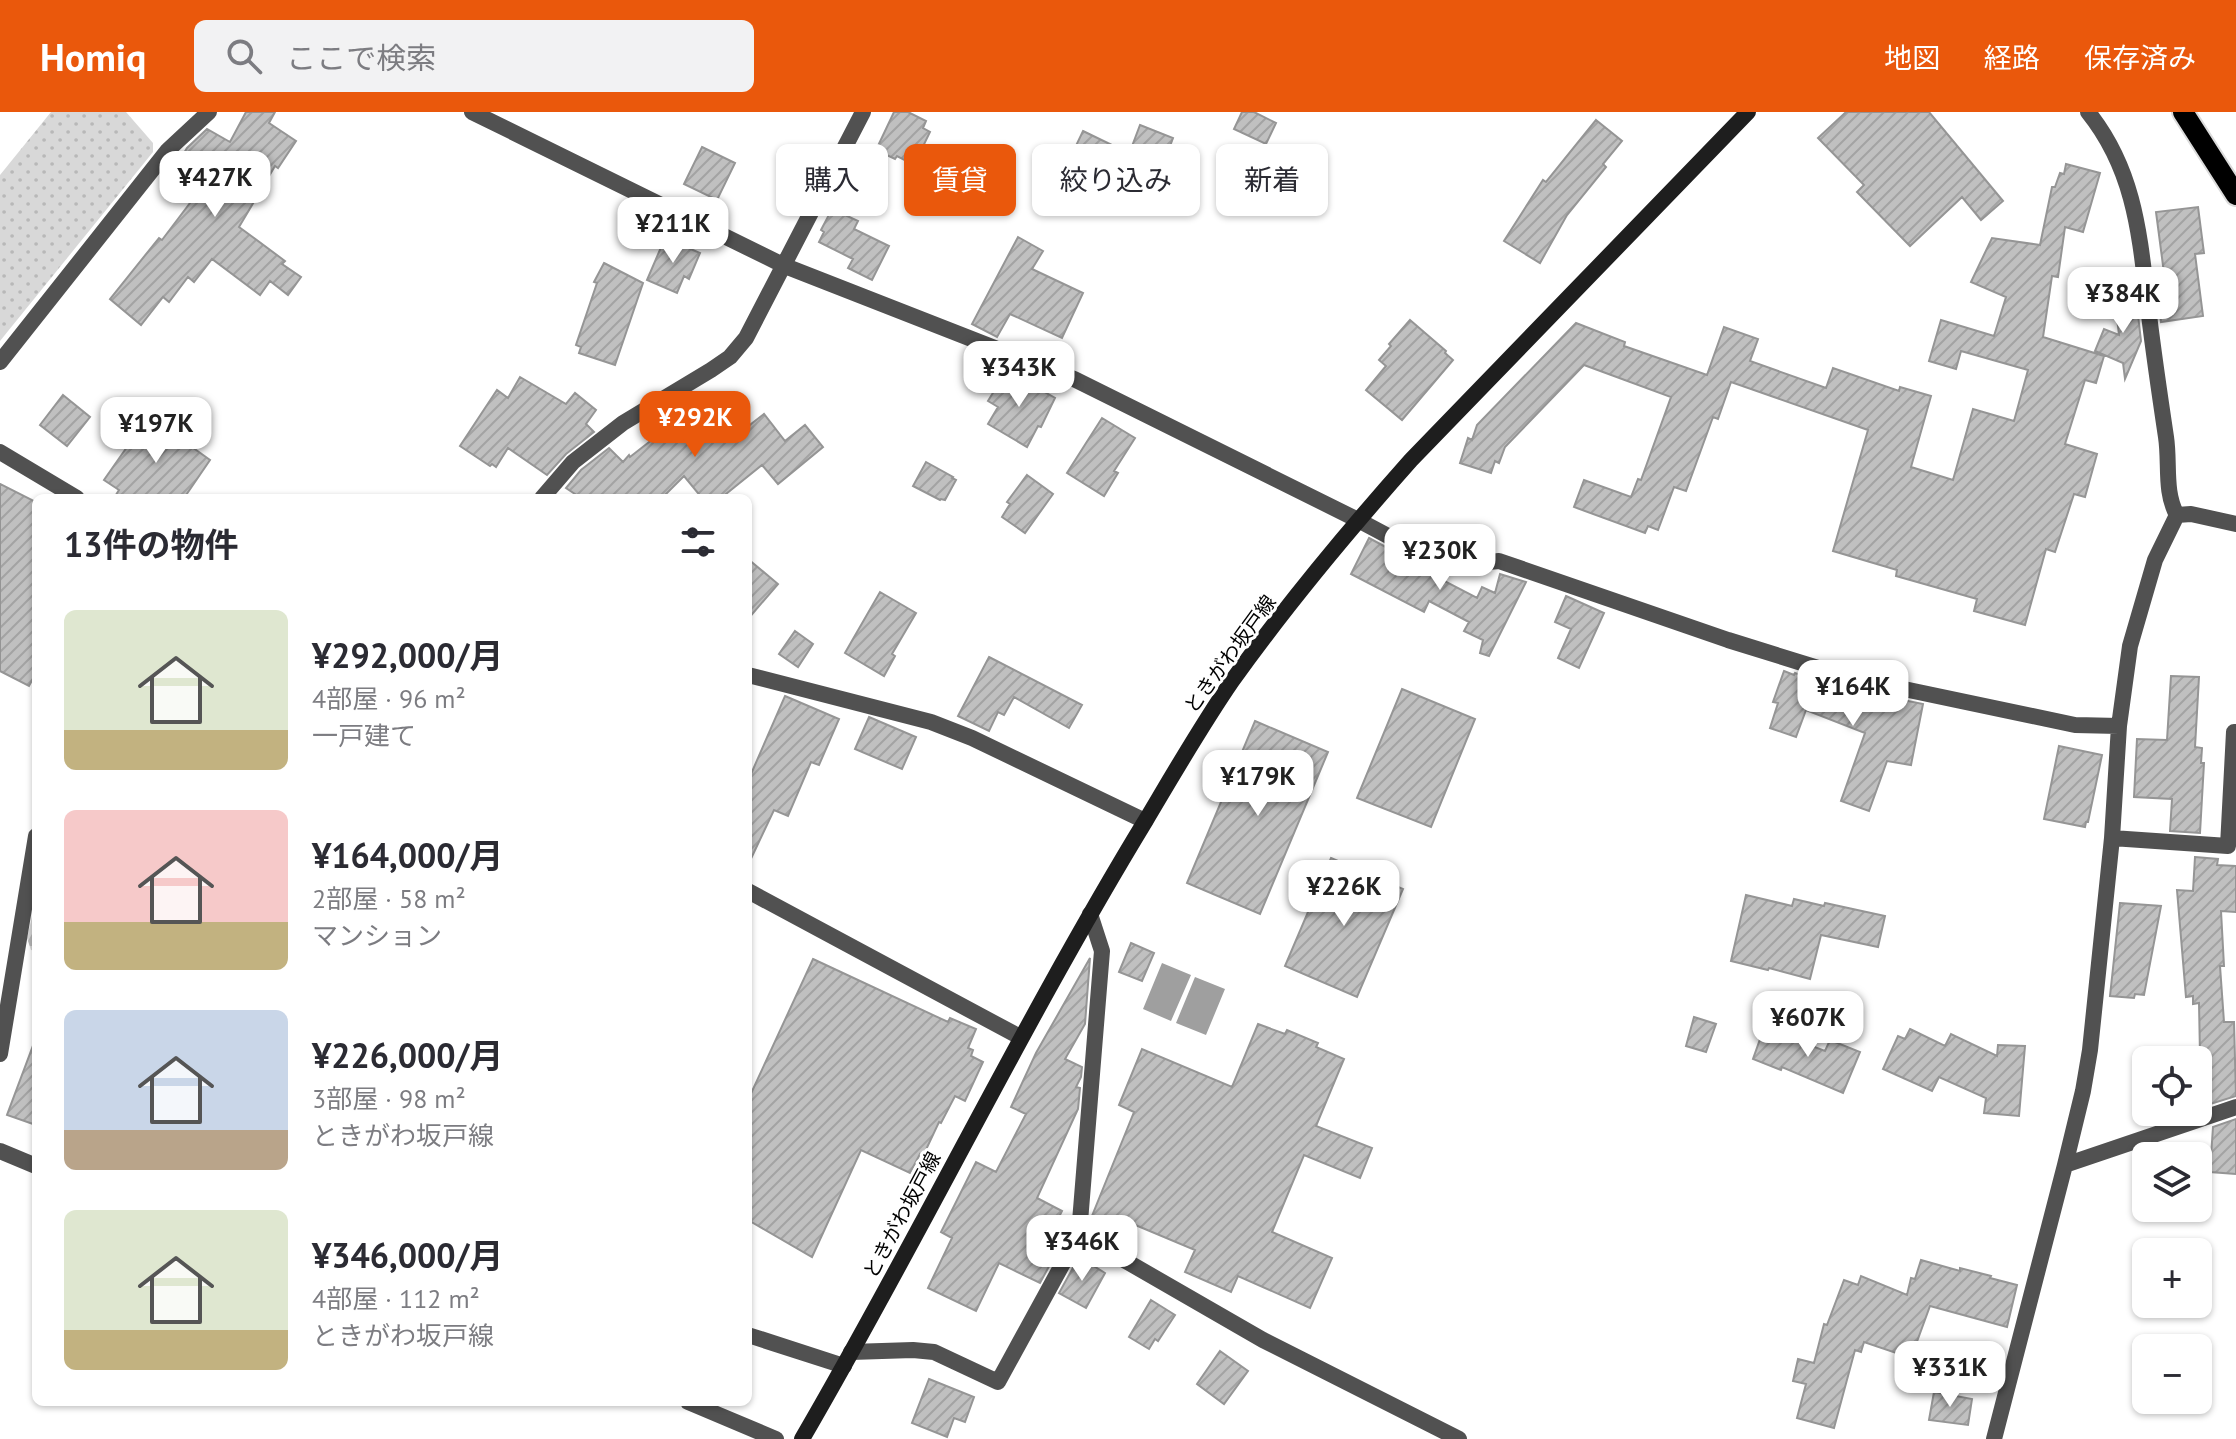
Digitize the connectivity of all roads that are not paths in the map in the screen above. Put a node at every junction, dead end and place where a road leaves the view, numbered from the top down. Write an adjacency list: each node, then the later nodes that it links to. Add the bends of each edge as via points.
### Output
1 (209, 112): 9 (street, via 168,150)
2 (472, 112): 8 (street)
3 (863, 112): 8 (street)
4 (1748, 112): 14 (main road, ときがわ坂戸線)
5 (2088, 112): 13 (street, via 2129,186 2169,456 2170,502)
6 (2183, 112): 7 (main road)
7 (2236, 195)
8 (785, 266): 12 (street, via 730,357 623,423 573,462); 14 (street, via 1074,379)
9 (0, 362)
10 (0, 452): 11 (street)
11 (70, 494)
12 (545, 494)
13 (2177, 515): 15 (street); 17 (street, via 2155,560 2130,646)
14 (1358, 520): 17 (street, via 1435,561 1499,561 1847,677 2075,725); 19 (main road, ときがわ坂戸線, via 1231,683)
15 (2236, 524)
16 (752, 676): 19 (street, via 931,722)
17 (2119, 726): 20 (street)
18 (2236, 732): 20 (street, via 2228,846)
19 (1145, 821): 23 (main road, ときがわ坂戸線)
20 (2112, 838): 29 (street, via 2090,1050)
21 (32, 860): 25 (street)
22 (752, 893): 24 (street)
23 (1090, 914): 24 (main road, ときがわ坂戸線); 30 (street, via 1102,951)
24 (1020, 1037): 32 (main road, ときがわ坂戸線)
25 (0, 1054)
26 (2236, 1107): 29 (street)
27 (0, 1151): 28 (street)
28 (32, 1164)
29 (2065, 1165): 37 (street)
30 (1079, 1234): 32 (street, via 998,1382 934,1352); 36 (street, via 1263,1340)
31 (752, 1336): 32 (street)
32 (848, 1359): 35 (main road, ときがわ坂戸線)
33 (698, 1406): 34 (street)
34 (776, 1439)
35 (802, 1439)
36 (1459, 1439)
37 (1994, 1439)

